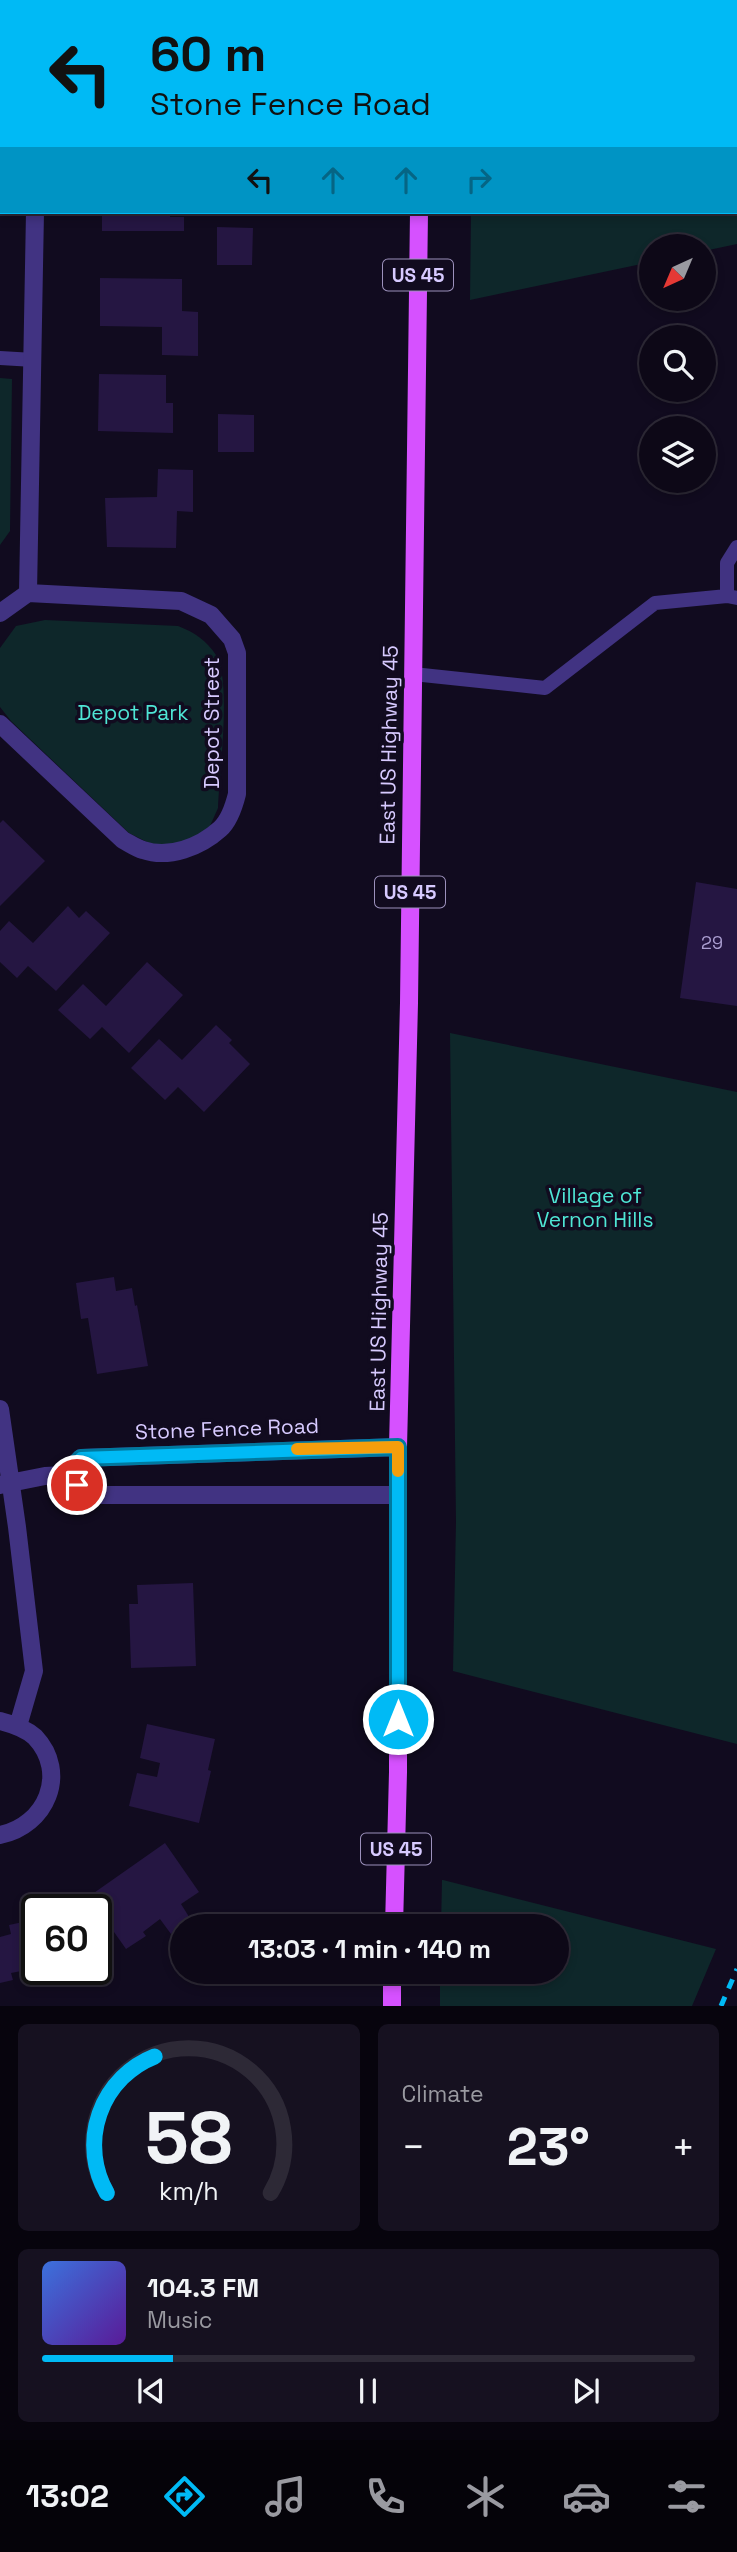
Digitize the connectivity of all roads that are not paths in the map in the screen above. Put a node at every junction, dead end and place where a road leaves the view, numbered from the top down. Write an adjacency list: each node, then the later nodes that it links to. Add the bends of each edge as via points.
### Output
1 (35, 214): 4 (street)
2 (419, 214): 9 (main road, East US Highway 45 / US 45)
3 (0, 358): 4 (lane)
4 (34, 360): 6 (street)
5 (737, 547): 7 (lane, via 727,563)
6 (28, 593): 8 (street); 10 (street, Depot Street, via 181,601 211,615 232,639 237,653 237,794 233,809 222,828 193,848 144,851 122,840)
7 (732, 597): 9 (lane, via 655,603 545,688)
8 (0, 613)
9 (413, 674): 12 (main road, East US Highway 45 / US 45)
10 (0, 724)
11 (0, 1409): 14 (street)
12 (398, 1447): 13 (street, Stone Fence Road, via 81,1458); 15 (main road, US 45)
13 (65, 1475): 14 (street, Stone Fence Road); 15 (street, via 90,1495)
14 (5, 1483): 17 (street, via 34,1671)
15 (398, 1495): 19 (main road, US 45)
16 (0, 1721): 17 (street)
17 (18, 1726): 18 (street, via 46,1753 50,1791 29,1823)
18 (0, 1835)
19 (394, 1914)
20 (393, 1984): 21 (main road)
21 (392, 2006)

